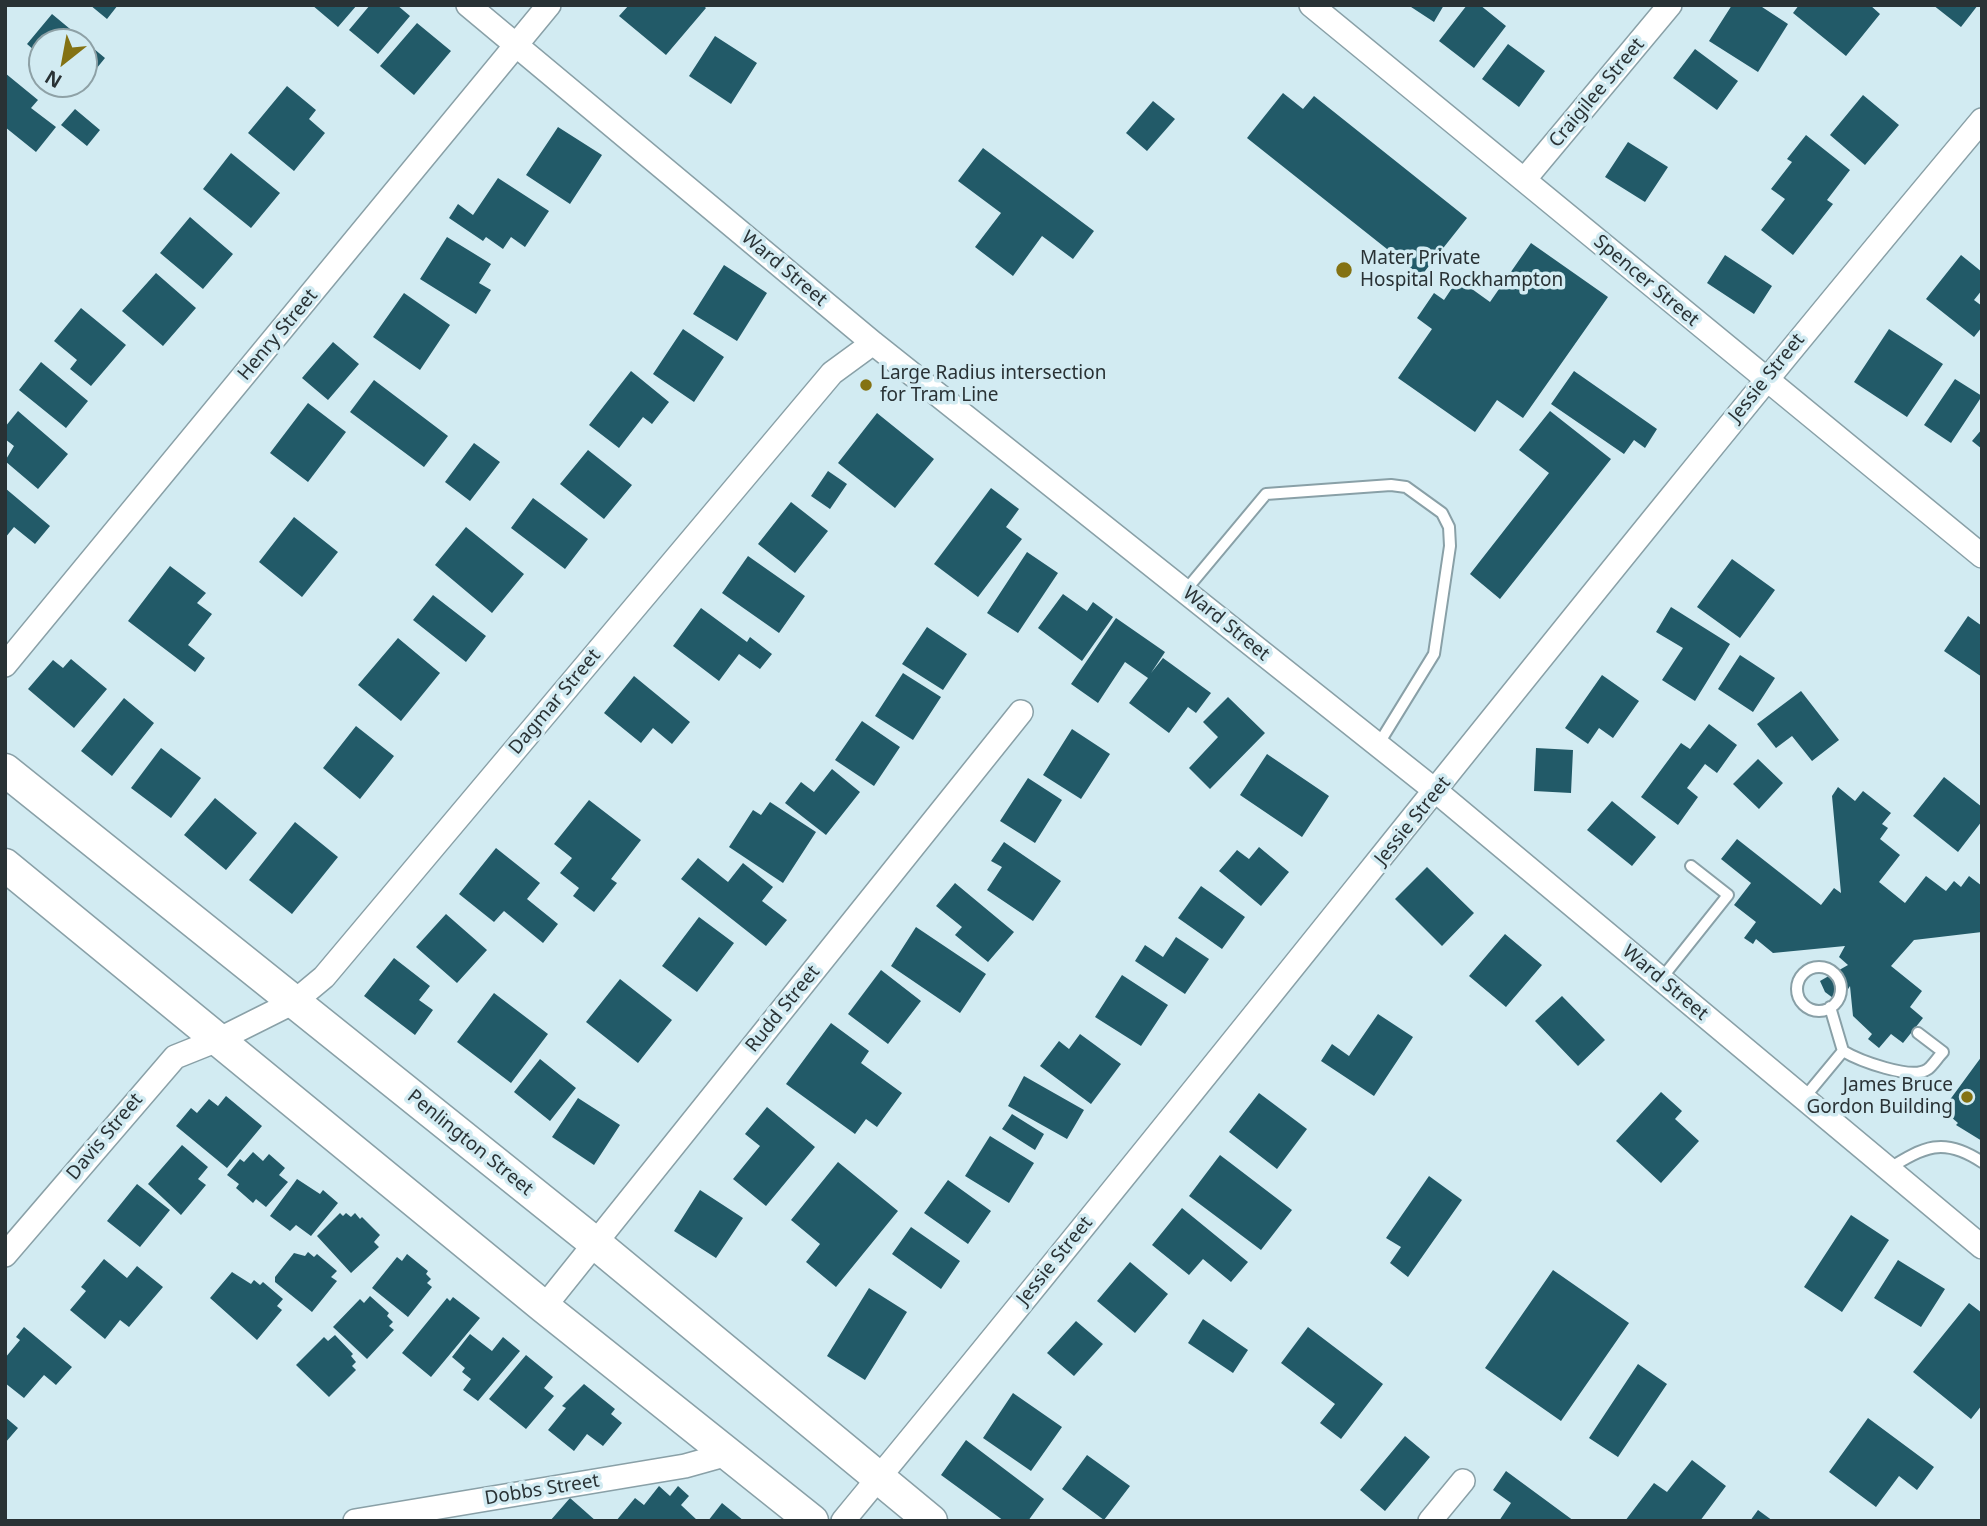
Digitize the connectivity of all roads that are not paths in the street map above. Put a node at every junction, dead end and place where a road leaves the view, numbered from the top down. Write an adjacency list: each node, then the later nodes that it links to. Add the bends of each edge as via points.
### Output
1 (468, 5): 5 (street, Ward Street)
2 (549, 5): 5 (street, Henry Street)
3 (1311, 5): 7 (street, Spencer Street)
4 (1670, 5): 7 (street, Craigilee Street)
5 (517, 47): 8 (street, Ward Street); 12 (street, Henry Street)
6 (1982, 120): 9 (street, Jessie Street)
7 (1524, 180): 9 (street, Spencer Street)
8 (873, 344): 11 (street, Ward Street); 20 (street, Dagmar Street, via 832,373 324,978)
9 (1765, 379): 10 (street, Spencer Street); 16 (street, Jessie Street)
10 (1982, 556)
11 (1185, 592): 14 (street, Ward Street); 14 (lane, via 1266,494 1391,485 1406,487 1442,513 1449,527 1450,546 1434,654)
12 (5, 665)
13 (1021, 712): 28 (street, Rudd Street)
14 (1378, 746): 16 (street, Ward Street)
15 (5, 769): 20 (street, Penlington Street)
16 (1437, 792): 19 (street, Ward Street); 33 (street, Jessie Street)
17 (5, 865): 23 (street)
18 (1691, 866): 19 (lane, via 1728,895)
19 (1661, 979): 25 (street, Ward Street)
20 (294, 1002): 23 (street, Dagmar Street); 28 (street, Penlington Street)
21 (1830, 1007): 21 (lane, via 1812,1009 1801,1001 1797,988 1807,970 1820,967 1839,978 1840,993); 24 (lane)
22 (1918, 1033): 24 (lane, via 1943,1052 1927,1070 1869,1063)
23 (220, 1039): 30 (street, Davis Street, via 175,1057); 31 (street)
24 (1843, 1051): 25 (lane)
25 (1804, 1098): 27 (street, Ward Street)
26 (1982, 1162): 27 (lane, via 1961,1150 1923,1148)
27 (1888, 1169): 29 (street, Ward Street)
28 (594, 1243): 31 (street, Rudd Street); 33 (street, Penlington Street)
29 (1982, 1247)
30 (5, 1255)
31 (544, 1307): 32 (street)
32 (728, 1454): 35 (street, Dobbs Street, via 685,1466); 36 (street)
33 (879, 1478): 37 (street, Jessie Street); 38 (street, Penlington Street)
34 (1463, 1481): 39 (street)
35 (355, 1521)
36 (812, 1521)
37 (843, 1521)
38 (931, 1521)
39 (1430, 1521)

